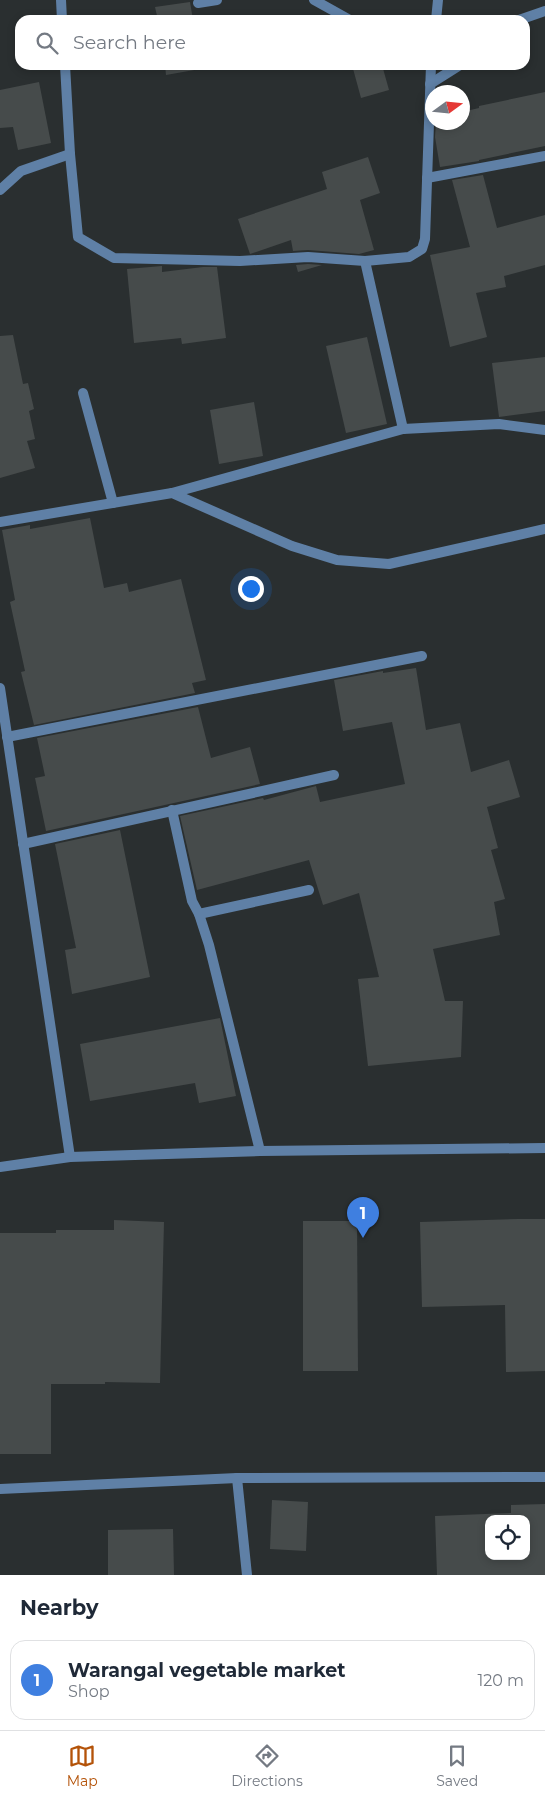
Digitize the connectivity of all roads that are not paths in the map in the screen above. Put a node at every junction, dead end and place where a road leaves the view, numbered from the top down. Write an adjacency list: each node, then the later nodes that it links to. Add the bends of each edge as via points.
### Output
1 (62, 0): 7 (street)
2 (216, 0): 5 (street)
3 (314, 0): 8 (street)
4 (438, 0): 9 (street)
5 (198, 3)
6 (545, 11): 10 (street)
7 (62, 15)
8 (341, 15)
9 (436, 15)
10 (530, 16)
11 (65, 70): 15 (street)
12 (430, 70): 14 (street)
13 (452, 70): 14 (street)
14 (430, 84): 17 (street)
15 (70, 154): 18 (street, via 21,171); 19 (street, via 78,238 114,258 240,261 308,257)
16 (545, 156): 17 (street)
17 (427, 178): 19 (street, via 422,249 410,257)
18 (0, 190)
19 (366, 261): 21 (street)
20 (83, 393): 24 (street)
21 (403, 429): 22 (street, via 500,424); 23 (street)
22 (545, 430)
23 (172, 493): 24 (street); 26 (street, via 292,546 337,560 389,564)
24 (113, 503): 25 (street)
25 (0, 522)
26 (545, 529)
27 (422, 656): 29 (street)
28 (0, 688): 29 (street)
29 (7, 737): 32 (street)
30 (334, 775): 31 (street)
31 (172, 810): 32 (street); 34 (street, via 192,901)
32 (23, 844): 37 (street)
33 (309, 890): 34 (street)
34 (199, 914): 36 (street)
35 (545, 1148): 36 (street)
36 (260, 1151): 37 (street)
37 (70, 1157): 38 (street)
38 (0, 1167)
39 (545, 1476): 40 (street)
40 (237, 1478): 41 (street); 42 (street)
41 (0, 1489)
42 (247, 1575)

